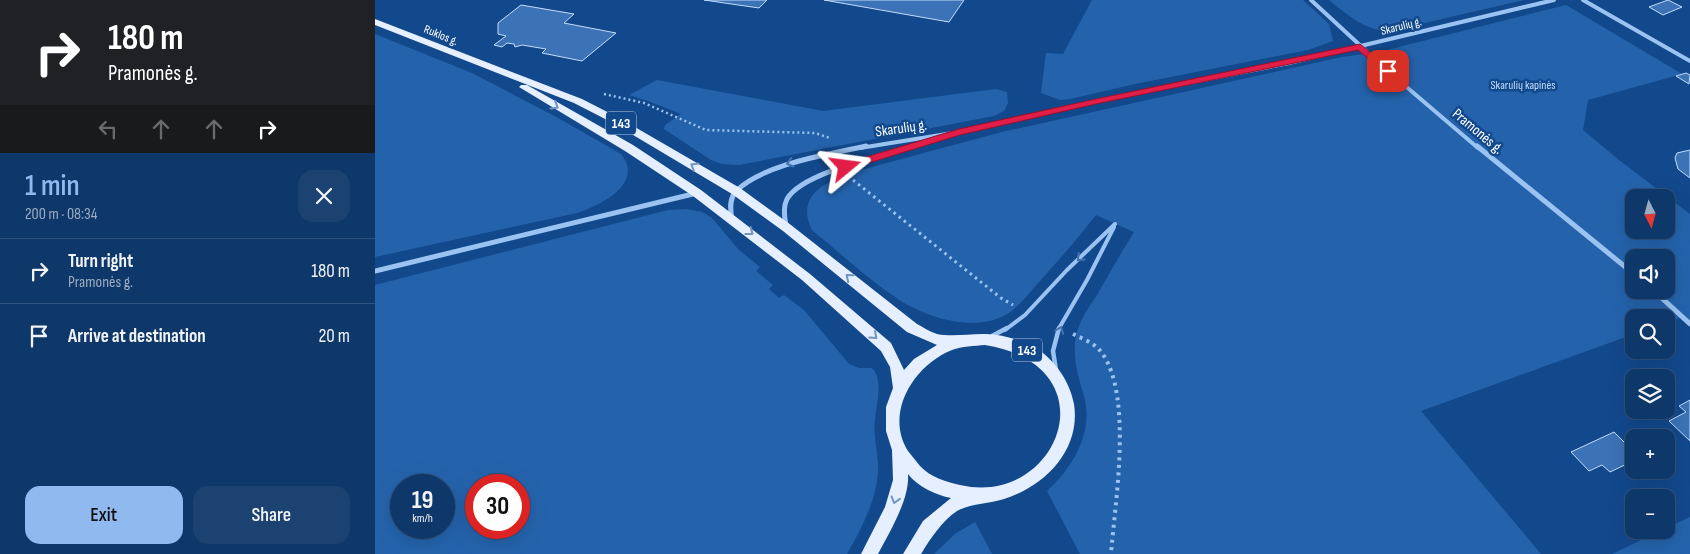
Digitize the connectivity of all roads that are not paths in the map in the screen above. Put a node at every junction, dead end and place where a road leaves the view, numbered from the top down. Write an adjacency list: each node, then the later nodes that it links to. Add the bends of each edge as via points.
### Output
1 (1311, 0): 5 (street, Pramonės g.)
2 (1554, 0): 5 (street, Skarulių g.)
3 (1583, 0): 6 (street)
4 (375, 22): 7 (main road, Ruklos g. / 143)
5 (1360, 47): 8 (street, Skarulių g.); 13 (street, Pramonės g.)
6 (1690, 61)
7 (498, 71): 9 (main road, 143, one-way to 7, via 578,101); 10 (main road, 143, one-way to 10, via 629,148)
8 (959, 132): 9 (street, Skarulių g., one-way to 9, via 877,144 790,163 772,169); 12 (street, Skarulių g., via 819,175 800,184 788,196 782,212)
9 (736, 191): 11 (street, via 729,206); 12 (main road, 143)
10 (697, 193): 11 (main road, 143); 14 (street)
11 (732, 219): 20 (main road, 143, one-way to 20, via 806,277 886,347 897,366)
12 (787, 228): 18 (main road, 143, one-way to 12, via 936,338 911,328)
13 (1625, 267)
14 (375, 271)
15 (1663, 299): 16 (street)
16 (1690, 324)
17 (985, 339): 18 (main road, 143); 19 (main road, 143, via 1027,349 1044,361); 19 (lane, one-way to 17, via 1053,351 1059,328 1115,224 1066,271 1030,313 1011,328)
18 (965, 341): 20 (main road, 143, via 926,357)
19 (1057, 377): 22 (main road, 143, via 1066,397 1067,419 1063,441 1050,462 1032,479 1008,491)
20 (899, 388): 21 (main road, 143, via 892,420)
21 (899, 452): 22 (main road, 143, via 912,471 932,486 956,494); 23 (main road, 143, one-way to 23, via 901,480 892,510)
22 (982, 496): 24 (main road, 143, via 953,505 929,527)
23 (869, 554)
24 (911, 554)

